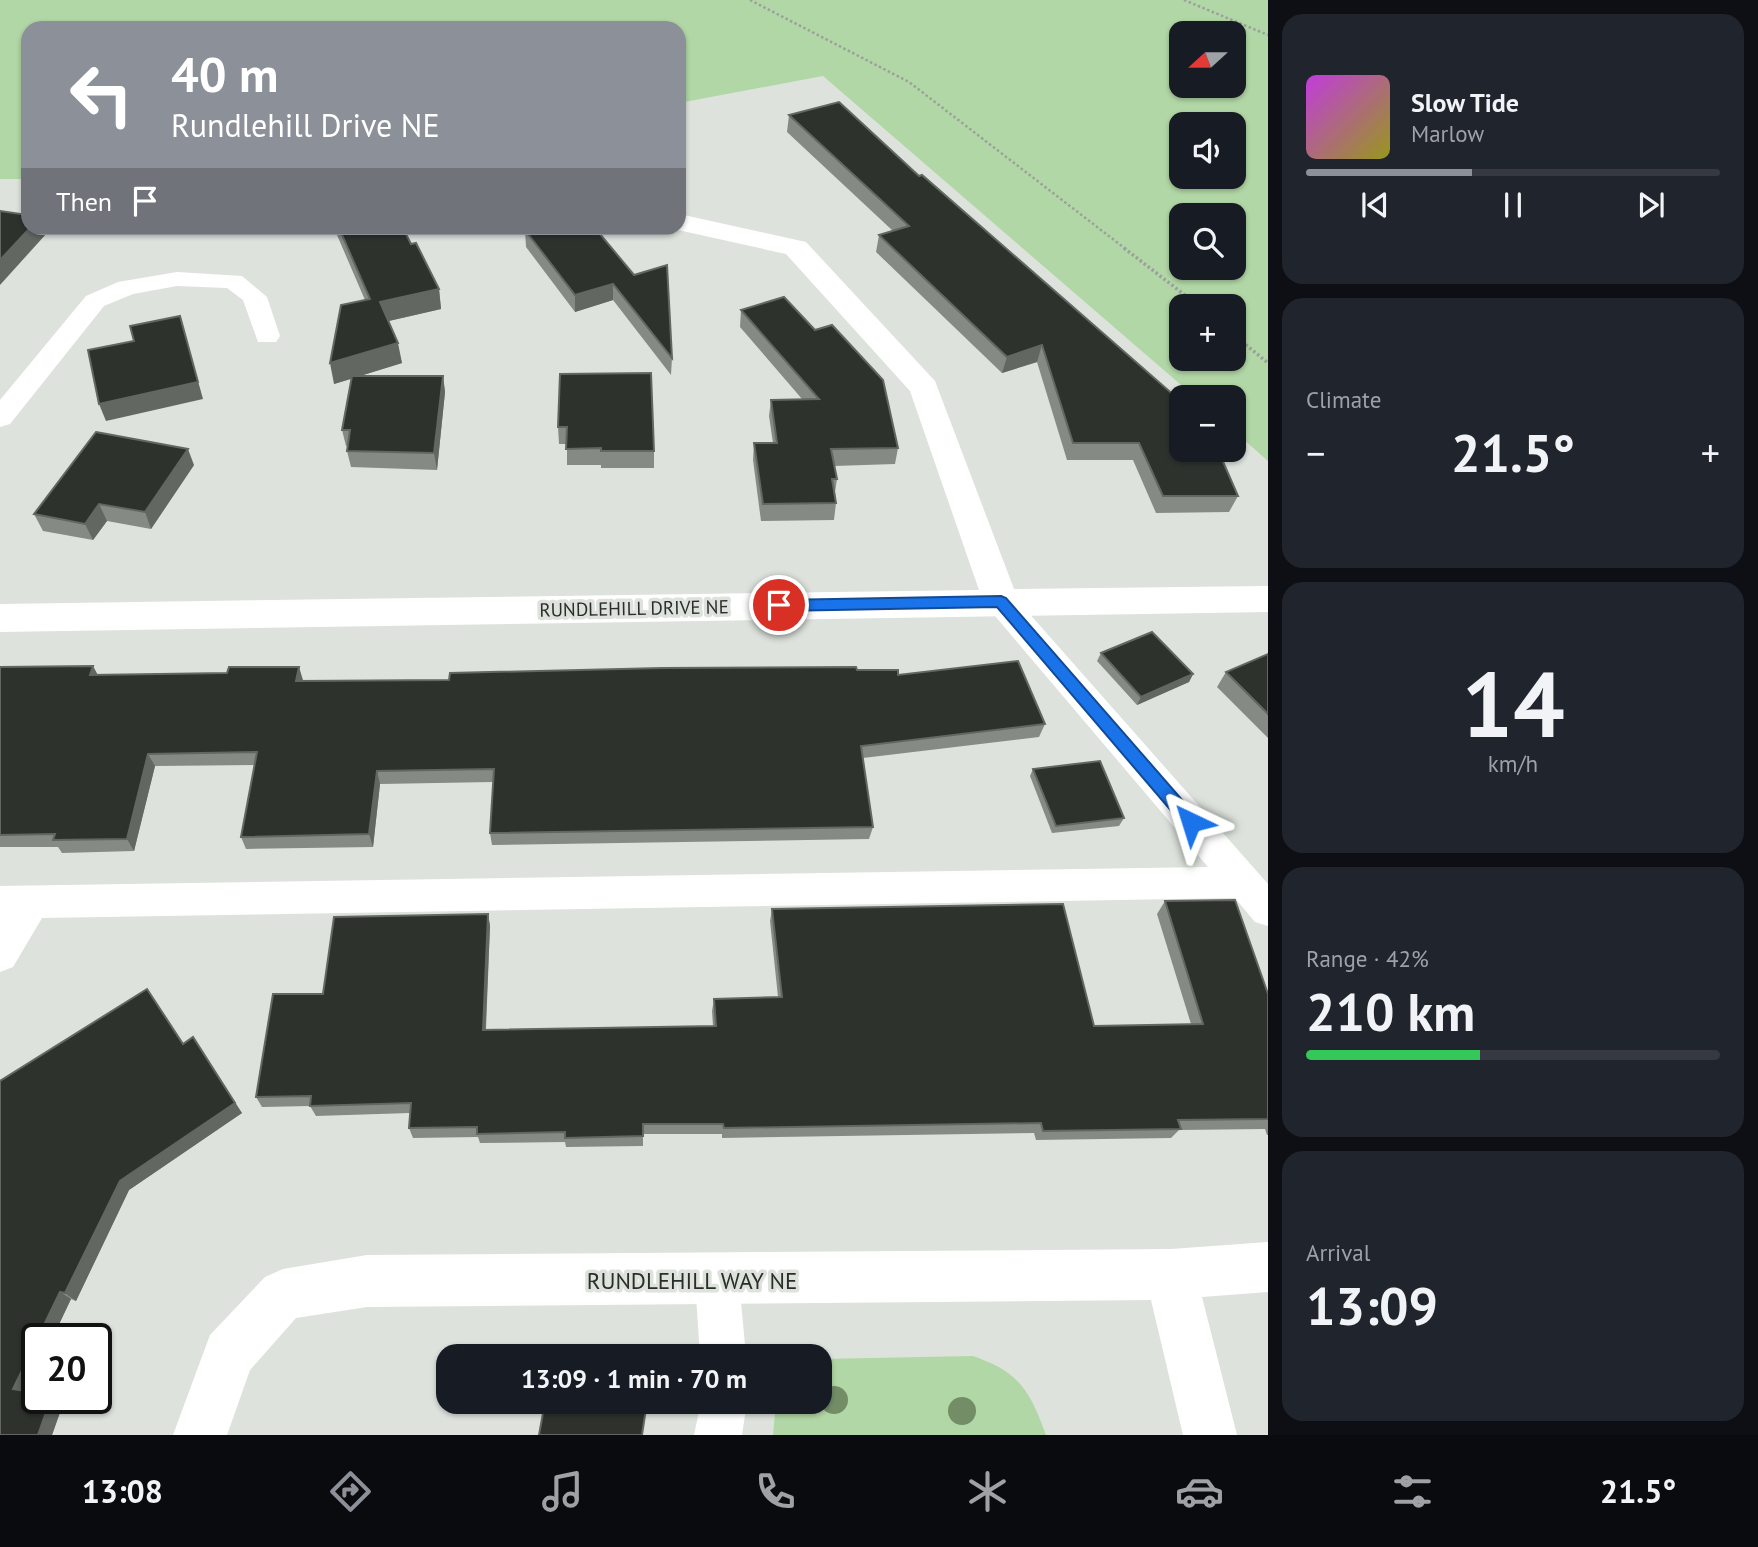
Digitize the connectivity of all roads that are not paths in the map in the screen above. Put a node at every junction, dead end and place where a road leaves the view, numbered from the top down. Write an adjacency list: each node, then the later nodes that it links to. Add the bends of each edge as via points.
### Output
1 (686, 224): 5 (street, via 796,248 924,388)
2 (267, 336): 3 (lane, via 254,297 233,281 177,279 127,288 95,301)
3 (0, 418)
4 (1268, 599): 5 (street, RUNDLEHILL DRIVE NE)
5 (1001, 602): 6 (street, RUNDLEHILL DRIVE NE); 7 (lane)
6 (0, 618)
7 (1243, 882): 8 (lane); 9 (lane)
8 (15, 902): 10 (lane)
9 (1268, 910)
10 (0, 955)
11 (1268, 1267): 12 (street, RUNDLEHILL WAY NE)
12 (1171, 1274): 13 (street, RUNDLEHILL WAY NE); 18 (street)
13 (717, 1280): 14 (lane); 16 (street, RUNDLEHILL WAY NE, via 367,1281 283,1295 229,1354)
14 (722, 1344)
15 (722, 1414): 17 (lane)
16 (200, 1435)
17 (718, 1435)
18 (1210, 1435)

